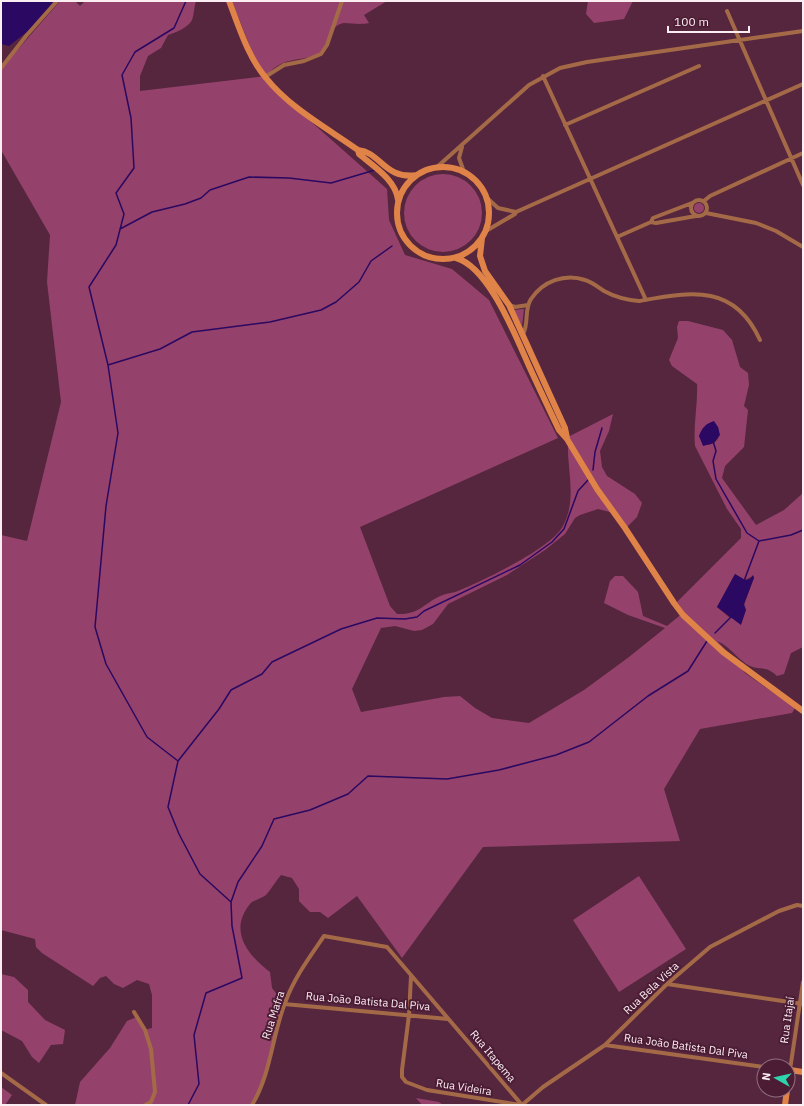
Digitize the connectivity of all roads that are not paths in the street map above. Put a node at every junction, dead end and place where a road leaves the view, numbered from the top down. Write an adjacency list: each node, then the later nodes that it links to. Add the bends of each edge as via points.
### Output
1 (57, 1): 8 (street)
2 (229, 1): 10 (street, via 250,52)
3 (342, 1): 10 (street, via 327,45 321,54 284,65)
4 (727, 11): 6 (street)
5 (803, 31): 6 (street)
6 (739, 40): 9 (street, via 587,62 560,68); 12 (street)
7 (699, 66): 13 (street)
8 (1, 68)
9 (543, 76): 13 (street); 14 (street, via 529,85)
10 (265, 78): 15 (street, via 303,112)
11 (803, 84): 12 (street)
12 (765, 100): 17 (street); 21 (street)
13 (566, 124): 21 (street)
14 (462, 147): 18 (street, via 458,147); 19 (street, via 459,161)
15 (358, 150): 20 (street, via 365,150 396,174); 25 (street, via 359,154 388,180 398,195)
16 (803, 152): 17 (street)
17 (791, 158): 22 (street); 24 (street)
18 (437, 167): 19 (street); 20 (street)
19 (464, 172): 23 (street, via 480,185)
20 (418, 175): 25 (street, via 404,190)
21 (591, 178): 27 (street); 33 (street)
22 (803, 185)
23 (486, 197): 27 (street, via 498,208); 31 (street, via 489,210)
24 (704, 201): 26 (street, via 699,199); 28 (street, via 707,205)
25 (398, 202): 35 (street, via 400,230 411,247 422,255 436,259)
26 (692, 203): 29 (street, via 691,210); 30 (street, via 653,218)
27 (516, 212): 31 (street)
28 (706, 212): 29 (street); 34 (street, via 766,227)
29 (696, 216): 30 (street)
30 (651, 222): 33 (street)
31 (486, 231): 32 (street)
32 (483, 237): 35 (street, via 468,252); 37 (street, via 480,256 483,266)
33 (617, 237): 36 (street)
34 (803, 247)
35 (456, 258): 41 (street, via 474,268 504,312 559,430)
36 (646, 300): 38 (street, via 619,297 587,280 570,277 559,278 543,286 534,294); 40 (street, via 686,293 716,298 743,314)
37 (509, 305): 38 (street); 39 (street)
38 (528, 305): 39 (street)
39 (523, 334): 41 (street, via 565,428)
40 (760, 340)
41 (567, 439): 42 (street, via 597,489 683,614 723,652)
42 (803, 711)
43 (803, 906): 47 (street, Rua Bela Vista, via 779,911 710,947)
44 (387, 947): 45 (street, Rua Itapema); 48 (street, Rua Mafra, via 324,936 298,972)
45 (411, 976): 51 (street); 52 (street, Rua Itapema)
46 (803, 982): 49 (street, Rua Itajaí)
47 (667, 984): 49 (street); 53 (street, Rua Bela Vista)
48 (284, 1004): 51 (street, Rua João Batista Dal Piva); 59 (street, Rua Mafra, via 260,1092)
49 (802, 1004): 54 (street, Rua Itajaí)
50 (134, 1012): 58 (street, via 151,1049 155,1092 151,1102)
51 (409, 1015): 52 (street, Rua João Batista Dal Piva); 60 (street, Rua Videira, via 402,1070 402,1077 406,1082 427,1090)
52 (449, 1019): 60 (street, Rua Itapema)
53 (605, 1045): 55 (street, Rua João Batista Dal Piva); 60 (street, Rua Bela Vista)
54 (791, 1058)
55 (756, 1066)
56 (1, 1073): 57 (street)
57 (46, 1105)
58 (145, 1105)
59 (252, 1105)
60 (522, 1105)

